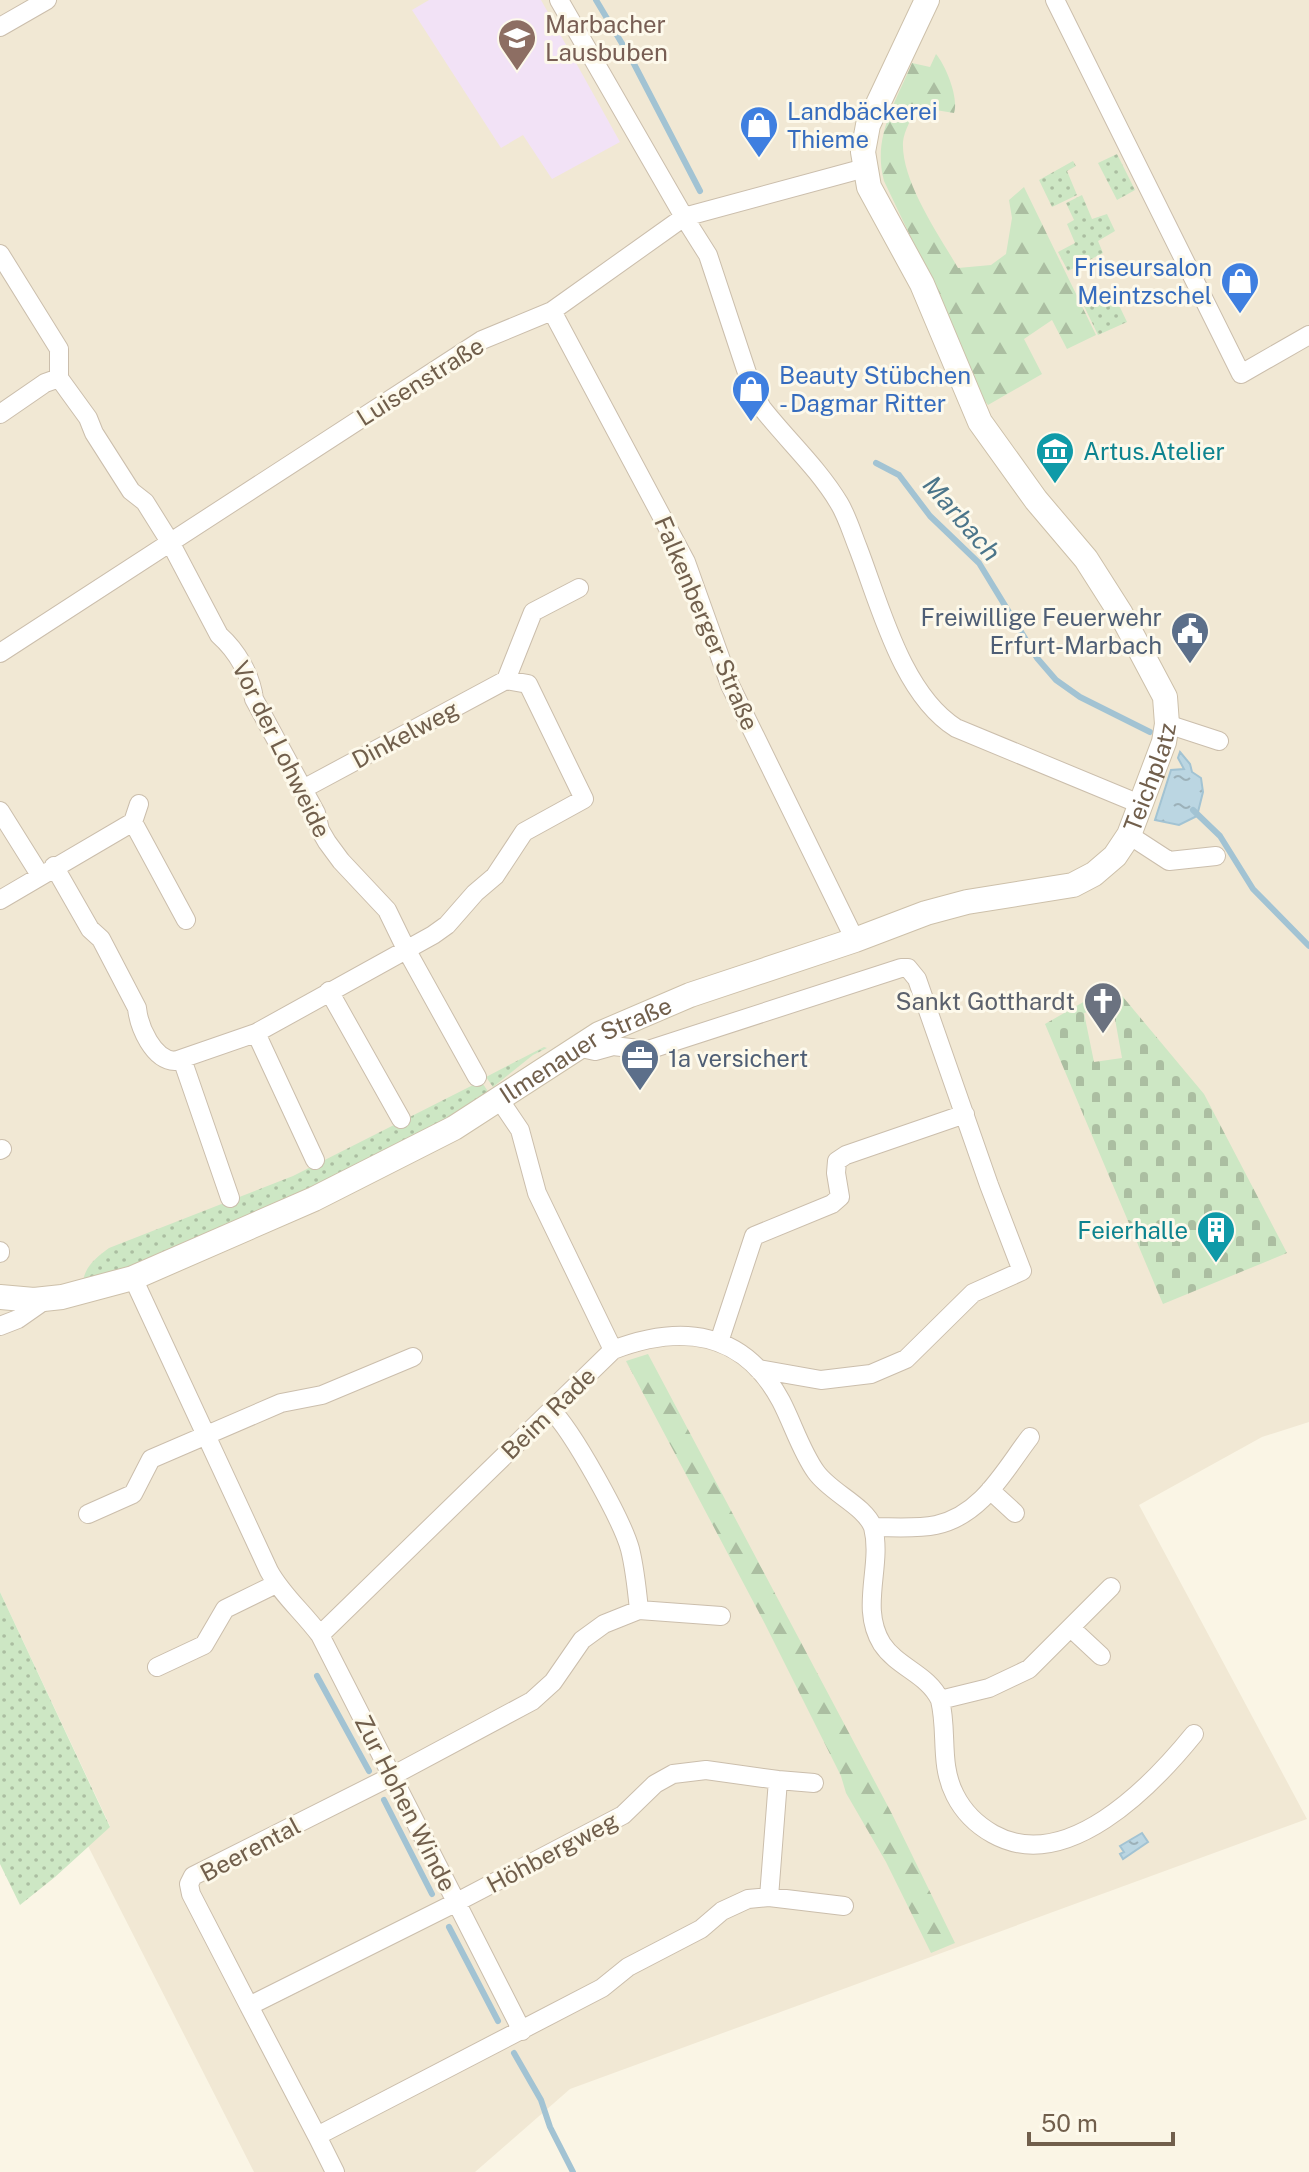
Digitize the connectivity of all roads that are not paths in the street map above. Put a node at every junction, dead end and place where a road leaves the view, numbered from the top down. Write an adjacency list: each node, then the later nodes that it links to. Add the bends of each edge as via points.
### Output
1 (47, 0): 5 (street)
2 (559, 0): 7 (street)
3 (927, 0): 6 (street, via 868,125)
4 (1055, 0): 10 (street, via 1241,374)
5 (0, 27)
6 (865, 168): 7 (street, Luisenstraße); 17 (street, via 869,187 922,284 980,422 1086,559 1121,614 1165,697)
7 (684, 217): 9 (street, Luisenstraße); 20 (street, via 708,255 754,394 840,505 895,644 926,700 956,728)
8 (0, 254): 11 (street, via 59,349)
9 (552, 311): 13 (street, Luisenstraße, via 482,340); 27 (street, Falkenberger Straße, via 686,562 730,685)
10 (1309, 335)
11 (59, 378): 12 (street); 13 (street, Vor der Lohweide)
12 (0, 414)
13 (170, 542): 15 (street, Luisenstraße); 19 (street, Vor der Lohweide, via 219,635 231,645 252,684 254,699)
14 (579, 588): 16 (street, via 533,612)
15 (0, 653)
16 (506, 680): 19 (street, Dinkelweg); 28 (street, via 528,684 584,799 524,832 495,876 447,925)
17 (1167, 724): 18 (street, Teichplatz); 20 (street, Teichplatz)
18 (1219, 741)
19 (303, 789): 28 (street, Vor der Lohweide, via 327,842 387,910)
20 (1142, 805): 22 (street, Teichplatz)
21 (0, 811): 24 (street)
22 (1129, 835): 23 (street, Teichplatz, via 1169,861); 27 (street, Ilmenauer Straße, via 1115,856 1073,885 937,910)
23 (1216, 856)
24 (47, 871): 25 (street); 26 (street, via 136,813); 32 (street, via 101,939 154,1049 168,1061)
25 (0, 900)
26 (186, 920)
27 (855, 940): 31 (street, Ilmenauer Straße, via 690,995)
28 (406, 949): 29 (street); 33 (street, Vor der Lohweide)
29 (329, 991): 30 (street); 36 (street)
30 (256, 1033): 32 (street); 37 (street)
31 (577, 1047): 34 (street, Ilmenauer Straße); 35 (street, via 648,1050 908,968 917,979)
32 (182, 1059): 38 (street)
33 (477, 1077)
34 (499, 1099): 39 (street, Ilmenauer Straße, via 454,1128 314,1199); 44 (street, Beim Rade, via 520,1130 537,1193)
35 (963, 1110): 43 (street, via 846,1155 837,1161 840,1197 754,1236); 46 (street, via 1022,1271 977,1290 906,1359 871,1374 821,1380)
36 (401, 1119)
37 (315, 1160)
38 (230, 1198)
39 (133, 1278): 41 (street, Ilmenauer Straße); 48 (street, Zur Hohen Winde)
40 (0, 1297): 41 (street, Ilmenauer Straße)
41 (48, 1298): 42 (street, Ilmenauer Straße)
42 (0, 1326)
43 (719, 1342): 44 (street, via 670,1334); 46 (street)
44 (613, 1350): 47 (street, Beim Rade)
45 (413, 1357): 48 (street, via 322,1395 281,1403)
46 (758, 1369): 53 (street, via 778,1396 814,1470)
47 (551, 1410): 56 (street, via 567,1428 626,1538); 59 (street, Beim Rade)
48 (204, 1434): 52 (street, via 151,1459 133,1494); 54 (street, Zur Hohen Winde)
49 (1030, 1437): 50 (street)
50 (990, 1490): 51 (street); 53 (street, via 975,1508 938,1525)
51 (1015, 1513)
52 (88, 1514)
53 (873, 1527): 62 (street, via 871,1611 876,1632 888,1651 932,1686)
54 (276, 1584): 59 (street, Zur Hohen Winde); 61 (street, via 225,1609 204,1645)
55 (1111, 1587): 58 (street)
56 (639, 1610): 57 (street); 64 (street, via 591,1632 532,1701)
57 (721, 1616)
58 (1072, 1629): 60 (street); 62 (street, via 1017,1677)
59 (320, 1635): 64 (street, Zur Hohen Winde)
60 (1101, 1656)
61 (157, 1667)
62 (940, 1700): 63 (street, via 947,1775 955,1796 984,1829 1029,1846 1073,1837 1098,1823 1168,1767)
63 (1194, 1734)
64 (392, 1776): 68 (street, Zur Hohen Winde); 70 (street, Beerental, via 193,1876 191,1894)
65 (778, 1780): 66 (street, Höhbergweg); 67 (street); 68 (street, Höhbergweg, via 706,1770 673,1774 623,1815)
66 (814, 1783)
67 (769, 1897): 69 (street); 71 (street, via 735,1904 701,1929)
68 (457, 1902): 70 (street); 71 (street, Zur Hohen Winde)
69 (844, 1906)
70 (249, 2006): 72 (street, Beerental)
71 (522, 2031): 72 (street)
72 (317, 2136): 73 (street, Beerental)
73 (335, 2172)

